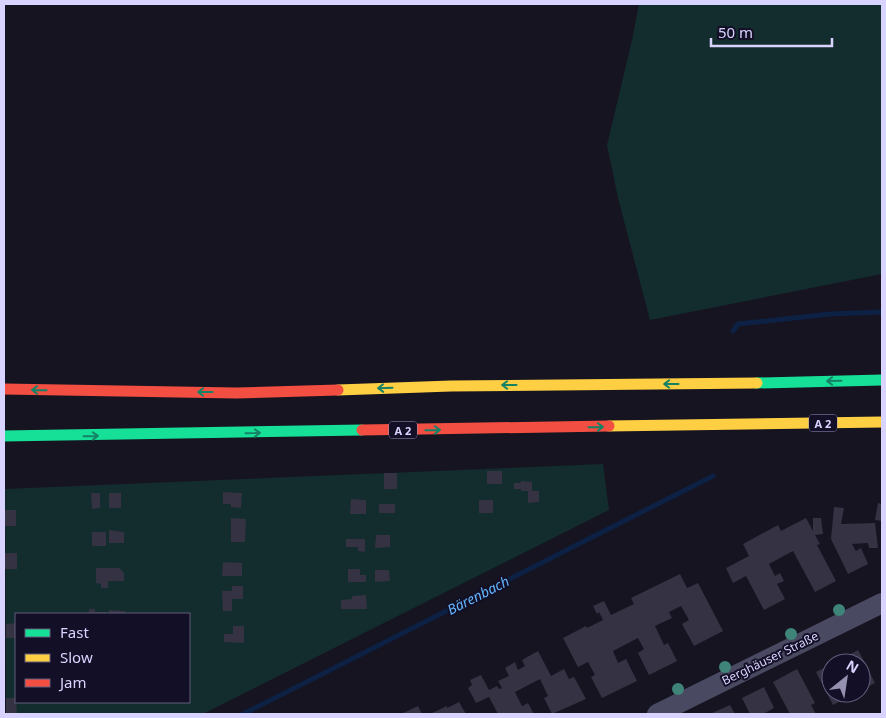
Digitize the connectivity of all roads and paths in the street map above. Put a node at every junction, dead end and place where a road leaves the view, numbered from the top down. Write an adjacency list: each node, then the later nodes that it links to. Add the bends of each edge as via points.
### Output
1 (45, 378): 4 (highway)
2 (882, 380): 4 (highway, one-way to 4)
3 (4, 389): 4 (highway, one-way to 3)
4 (123, 392)
5 (882, 422): 6 (highway, A 2, one-way to 5)
6 (4, 436)
7 (882, 603): 8 (street, Berghäuser Straße)
8 (657, 714)

